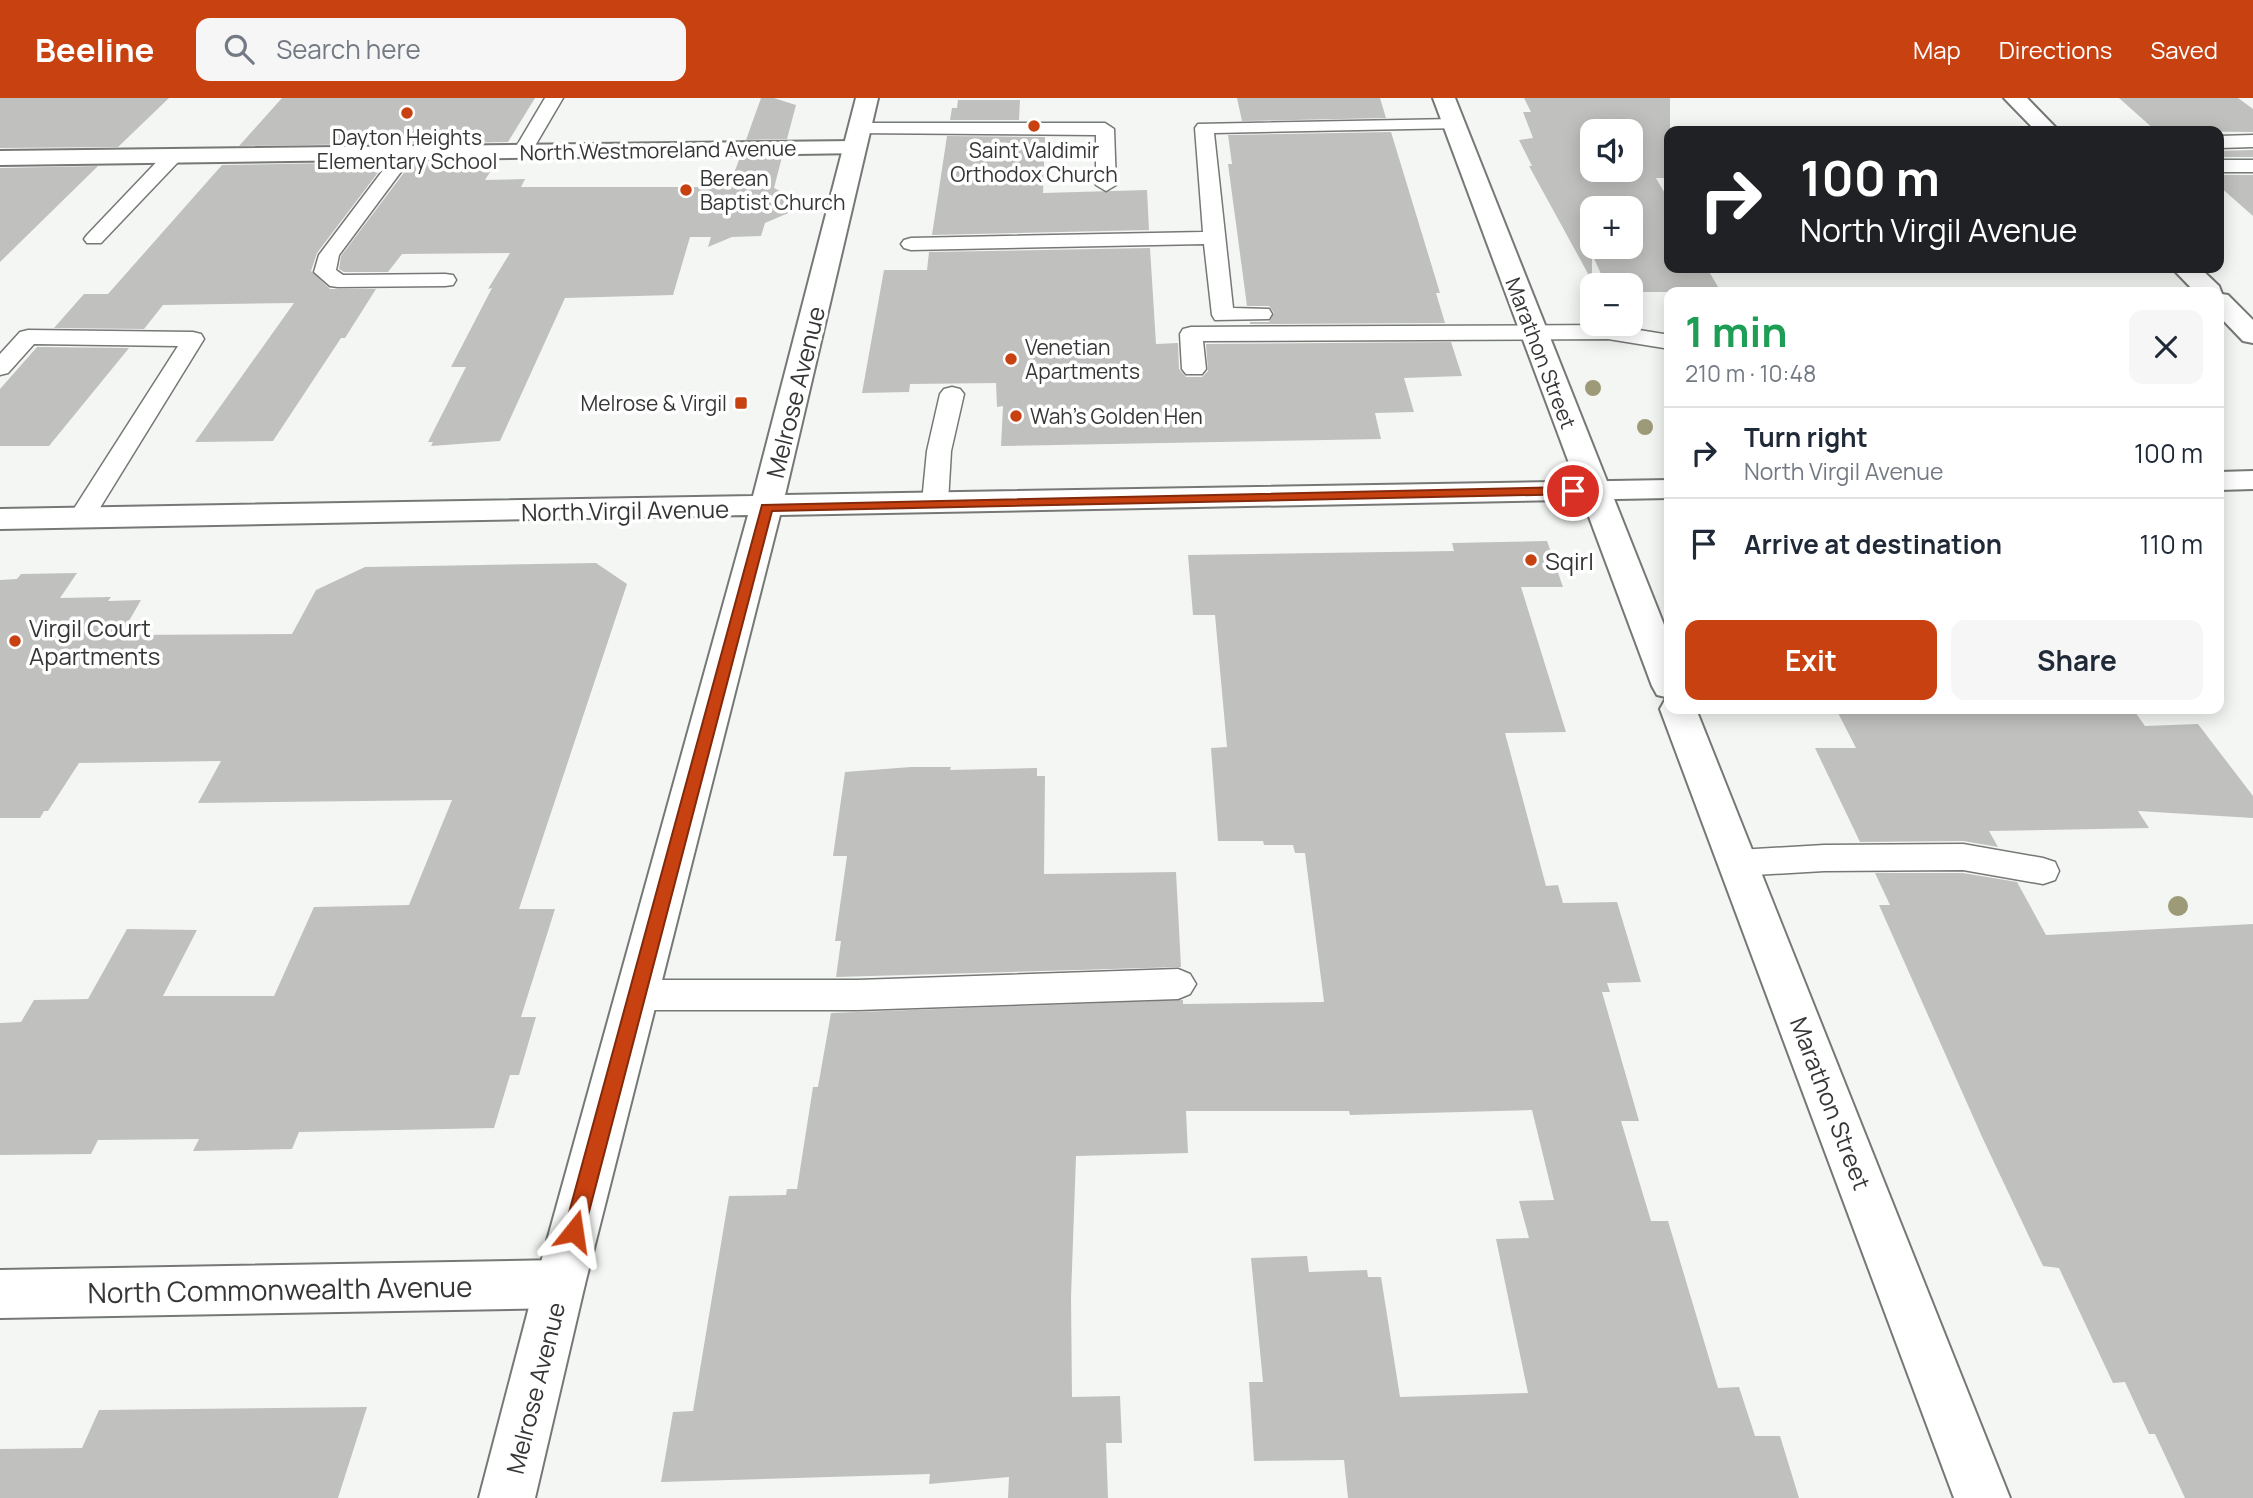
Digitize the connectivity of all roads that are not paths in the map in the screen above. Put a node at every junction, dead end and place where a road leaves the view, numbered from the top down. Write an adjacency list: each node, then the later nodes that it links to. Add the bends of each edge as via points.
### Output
1 (554, 98): 11 (lane)
2 (867, 98): 8 (main road, Melrose Avenue)
3 (2015, 98): 6 (main road)
4 (1110, 107): 7 (lane)
5 (1449, 111): 18 (lane, via 1203,128); 26 (main road, Marathon Street)
6 (2043, 126)
7 (1105, 129): 8 (lane); 17 (lane)
8 (857, 138): 11 (main road, North Westmoreland Avenue); 37 (main road, Melrose Avenue)
9 (2253, 141): 10 (lane)
10 (2224, 142)
11 (522, 152): 12 (main road, North Westmoreland Avenue)
12 (406, 153): 13 (main road, North Westmoreland Avenue); 22 (lane, via 329,255 325,272 338,281)
13 (173, 156): 14 (main road, North Westmoreland Avenue); 19 (lane)
14 (0, 158)
15 (2224, 166): 16 (lane)
16 (2253, 166)
17 (1106, 185)
18 (1214, 238): 20 (lane); 25 (lane, via 1223,314)
19 (94, 239)
20 (911, 244)
21 (2190, 273): 23 (main road)
22 (445, 280)
23 (2205, 287)
24 (2224, 306): 27 (main road)
25 (1466, 311)
26 (1520, 318): 28 (lane); 30 (lane, via 1191,334); 35 (main road, Marathon Street)
27 (2253, 335)
28 (1664, 341)
29 (0, 368): 38 (lane, via 28,337 193,339)
30 (1194, 369)
31 (952, 394): 36 (lane, via 939,451)
32 (2253, 480): 33 (main road)
33 (2224, 481)
34 (1664, 489): 35 (main road, North Virgil Avenue)
35 (1594, 491): 36 (main road, North Virgil Avenue); 40 (main road, Marathon Street)
36 (935, 502): 37 (main road, North Virgil Avenue)
37 (766, 508): 38 (main road, North Virgil Avenue); 45 (main road, Melrose Avenue)
38 (81, 518): 39 (main road, North Virgil Avenue)
39 (0, 519)
40 (1664, 671)
41 (1680, 714): 42 (main road, Marathon Street)
42 (1738, 863): 43 (lane, via 1963,857); 49 (main road, Marathon Street)
43 (2043, 871)
44 (1178, 985): 45 (lane, via 858,995)
45 (636, 995): 46 (main road, Melrose Avenue)
46 (560, 1284): 47 (main road, North Commonwealth Avenue); 48 (main road, Melrose Avenue)
47 (0, 1294)
48 (507, 1498)
49 (1982, 1498)

